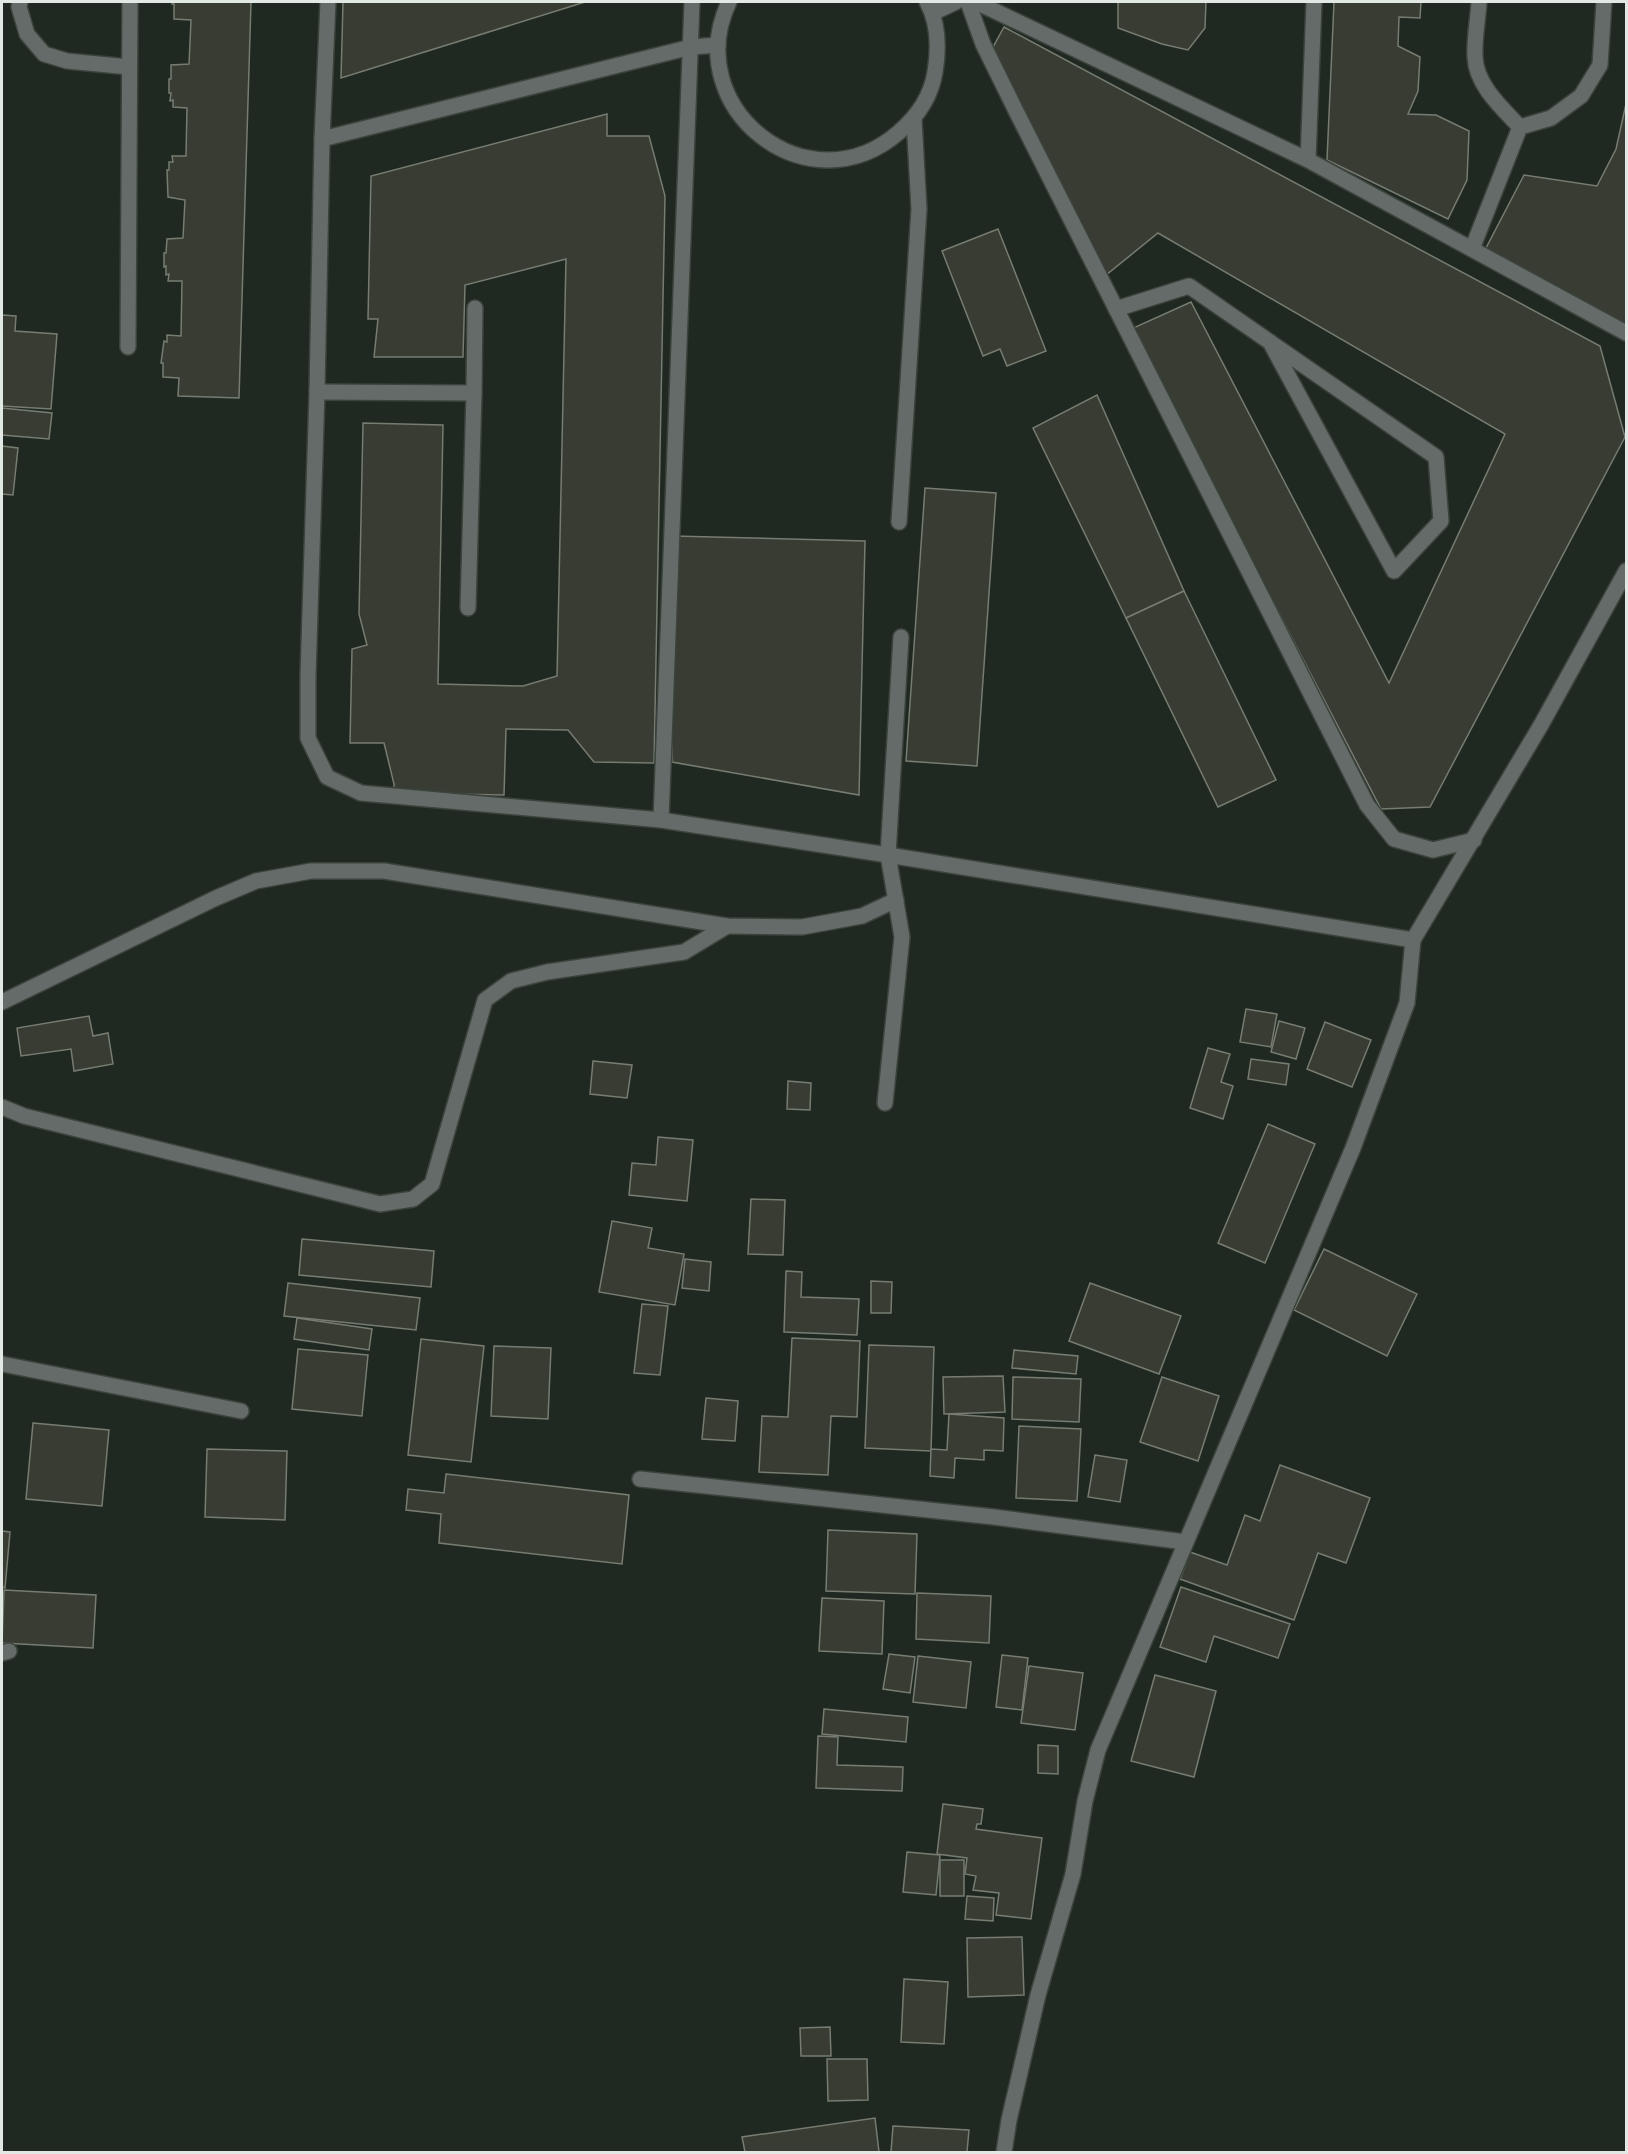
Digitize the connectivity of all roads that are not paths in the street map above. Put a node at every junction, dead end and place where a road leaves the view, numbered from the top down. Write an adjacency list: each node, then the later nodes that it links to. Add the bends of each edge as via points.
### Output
1 (20, 2): 15 (street, via 27,34 44,54 68,61)
2 (130, 2): 15 (street)
3 (328, 2): 18 (street)
4 (692, 2): 14 (street)
5 (729, 2): 13 (street, via 721,18)
6 (956, 2): 12 (street)
7 (968, 2): 22 (street, via 983,44)
8 (976, 2): 19 (street)
9 (1314, 2): 19 (street)
10 (1479, 2): 17 (street, via 1475,59 1483,83)
11 (1604, 2): 17 (street, via 1600,65 1581,96 1551,118)
12 (930, 7): 16 (street, via 939,47 933,85)
13 (718, 45): 14 (street); 16 (street, via 725,91 745,123 775,147 811,159 849,158 885,144)
14 (691, 47): 18 (street); 32 (street)
15 (129, 67): 25 (street)
16 (914, 119): 28 (street, via 919,209)
17 (1520, 127): 20 (street)
18 (322, 139): 26 (street)
19 (1308, 160): 20 (street)
20 (1472, 249): 23 (street)
21 (475, 308): 27 (street)
22 (1116, 309): 24 (street, via 1188,285); 33 (street, via 1367,805 1394,839 1433,850)
23 (1626, 333)
24 (1270, 342): 24 (street, via 1436,457 1441,521 1394,571)
25 (128, 347)
26 (317, 392): 27 (street); 32 (street, via 308,738 327,777 361,793)
27 (474, 393): 30 (street)
28 (899, 522)
29 (1626, 571): 33 (street)
30 (468, 608)
31 (902, 637): 34 (street)
32 (661, 820): 34 (street)
33 (1474, 840): 37 (street)
34 (888, 855): 35 (street); 37 (street)
35 (896, 900): 36 (street, via 862,916 802,927); 39 (street, via 902,937)
36 (727, 926): 38 (street, via 384,871 311,871 246,885); 40 (street, via 684,952 547,972 511,981 485,1000 432,1184 413,1199 380,1204 24,1116)
37 (1413, 940): 44 (street, via 1407,1003 1358,1137)
38 (2, 1002)
39 (885, 1103)
40 (2, 1107)
41 (2, 1364): 42 (street)
42 (241, 1411)
43 (640, 1479): 44 (street)
44 (1185, 1542): 45 (street, via 1098,1750 1084,1801 1073,1874 1038,1995)
45 (1004, 2152)

